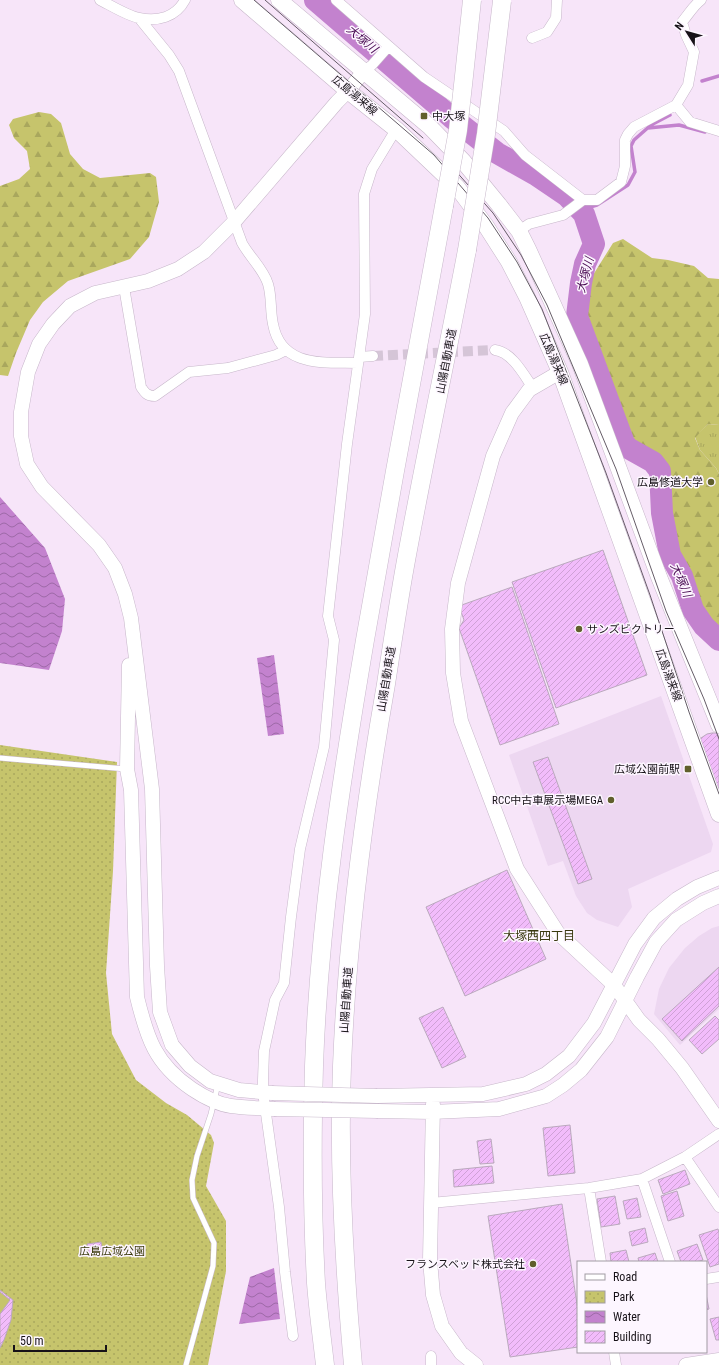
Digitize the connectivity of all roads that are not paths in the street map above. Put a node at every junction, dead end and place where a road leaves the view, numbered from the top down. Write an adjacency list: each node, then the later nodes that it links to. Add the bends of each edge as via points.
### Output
1 (100, 0): 10 (street)
2 (185, 0): 10 (street, via 181,8 171,15 158,19)
3 (242, 0): 14 (main road, 広島湯来線)
4 (279, 0): 13 (main road, 広島湯来線)
5 (336, 0): 12 (street)
6 (472, 0): 58 (highway, bridge, via 458,130 378,562 331,855 314,1064 313,1176 316,1284)
7 (502, 0): 59 (highway, 山陽自動車道, bridge, via 486,134 467,250 405,566 358,862 342,1074 341,1179)
8 (557, 0): 11 (street, via 556,18 547,32)
9 (701, 0): 15 (street, via 682,22 694,52 688,85)
10 (139, 18): 19 (street, via 170,55 179,71)
11 (532, 38)
12 (386, 50): 13 (street); 18 (street, via 504,131 525,155)
13 (368, 68): 14 (street); 20 (main road, 広島湯来線, via 463,160)
14 (348, 91): 16 (main road, 広島湯来線); 19 (street)
15 (676, 105): 17 (street, via 690,122); 18 (street, via 634,127 625,140 625,166 620,182 597,200)
16 (397, 130): 25 (street, via 372,169 364,194 365,314); 26 (main road, 広島湯来線, via 457,187 486,226 527,297)
17 (719, 131)
18 (582, 201): 20 (street, via 563,215 528,224)
19 (234, 222): 21 (street, via 204,252 178,269); 22 (street, via 242,243 266,280 275,333)
20 (519, 231): 29 (main road, 広島湯来線, via 580,364 659,577)
21 (124, 287): 22 (street, via 141,387 150,396 155,396 189,372 228,368 276,356); 28 (street, via 95,293 70,306 39,344 28,372 21,412 21,436 27,464 42,487 98,545 115,568)
22 (286, 350): 25 (street, via 304,360)
23 (495, 350): 27 (street, via 510,356)
24 (373, 356): 25 (street)
25 (358, 360): 38 (street, via 328,616 334,640 324,747 300,849 284,983 275,1000 264,1051 263,1080)
26 (560, 372): 27 (street); 32 (main road, 広島湯来線)
27 (533, 388): 35 (street, via 512,413 493,456 458,583 452,629 453,672 462,721 517,869 558,932)
28 (131, 618): 31 (street); 37 (street, via 152,789 156,966 160,1012 172,1045 190,1066)
29 (719, 725)
30 (0, 758): 31 (lane)
31 (127, 770): 40 (street, via 131,790 137,996 143,1024 162,1063 178,1079)
32 (719, 814)
33 (719, 878): 35 (street, via 677,899 654,918 635,944)
34 (719, 896): 36 (street, via 676,920 656,942)
35 (614, 985): 36 (street); 39 (street, via 590,1029 569,1056 546,1074 526,1084 483,1094)
36 (625, 1001): 42 (street, via 607,1037 581,1070 563,1086 546,1096 499,1109); 43 (street, via 682,1068)
37 (218, 1084): 38 (street, via 239,1090); 40 (lane)
38 (268, 1092): 39 (street, bridge, via 377,1096); 41 (street)
39 (433, 1095): 42 (street)
40 (214, 1101): 41 (street, via 231,1106); 57 (lane, via 192,1180 193,1198 214,1243 213,1266)
41 (270, 1109): 42 (street, bridge); 54 (street)
42 (432, 1112): 48 (street)
43 (719, 1121)
44 (719, 1134): 45 (street)
45 (685, 1157): 46 (street); 49 (street)
46 (642, 1179): 47 (street); 51 (street)
47 (589, 1188): 48 (street); 50 (street)
48 (431, 1203): 60 (street, via 430,1260 433,1295 442,1326 461,1353)
49 (719, 1207)
50 (601, 1261)
51 (670, 1261)
52 (719, 1277): 53 (street)
53 (707, 1279)
54 (293, 1336)
55 (614, 1353): 61 (street)
56 (719, 1360): 62 (street)
57 (186, 1365)
58 (325, 1365)
59 (353, 1365)
60 (476, 1365)
61 (616, 1365)
62 (686, 1365)

